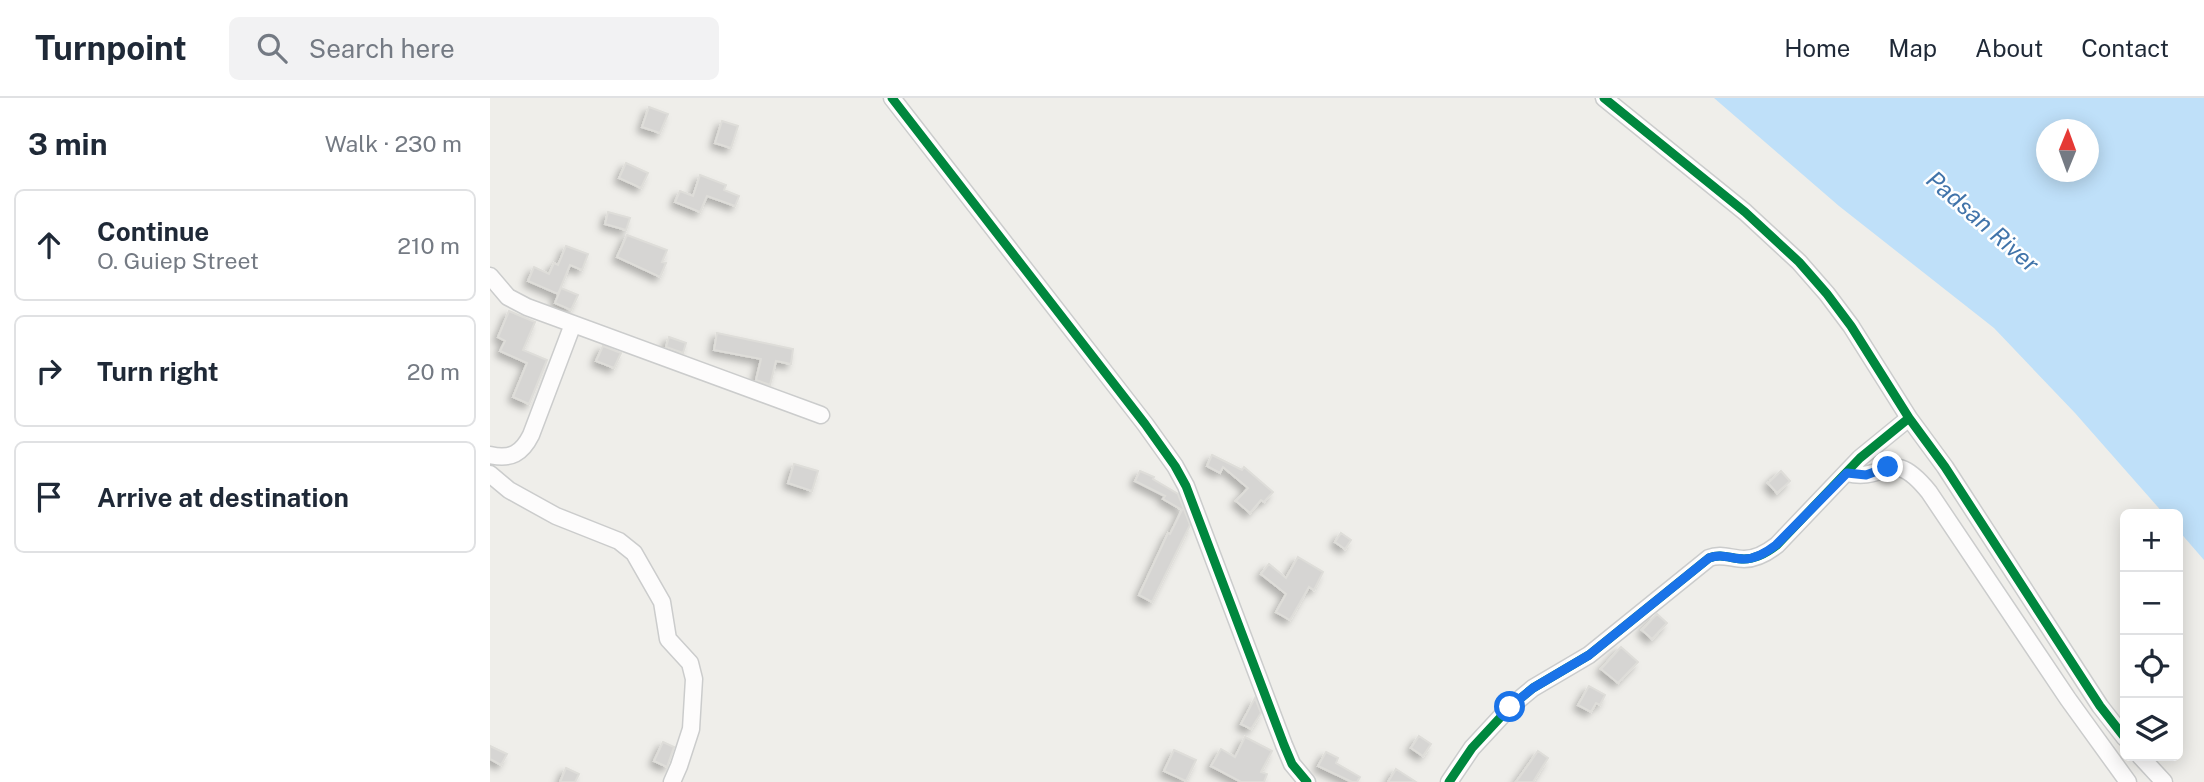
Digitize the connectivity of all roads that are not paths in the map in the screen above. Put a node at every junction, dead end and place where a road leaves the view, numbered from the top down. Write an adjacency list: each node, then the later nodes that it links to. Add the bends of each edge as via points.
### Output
1 (892, 98): 13 (street, via 1175,466 1284,745)
2 (1604, 98): 6 (street, via 1745,212 1799,262 1851,326)
3 (490, 276): 4 (street, via 508,298)
4 (573, 324): 5 (street); 7 (street, via 524,447 506,457)
5 (821, 415)
6 (1909, 418): 8 (street); 10 (street)
7 (490, 455)
8 (1847, 473): 14 (street, via 1768,551 1748,559 1709,558 1589,655 1525,694 1492,724); 15 (street, via 1866,475 1888,467 1919,479)
9 (490, 474): 12 (street, via 556,516 619,541 634,553 662,602 668,639 690,663 694,680 691,729)
10 (2120, 732)
11 (2145, 761): 16 (street)
12 (671, 782)
13 (1307, 782)
14 (1449, 782)
15 (2128, 782)
16 (2164, 782)

